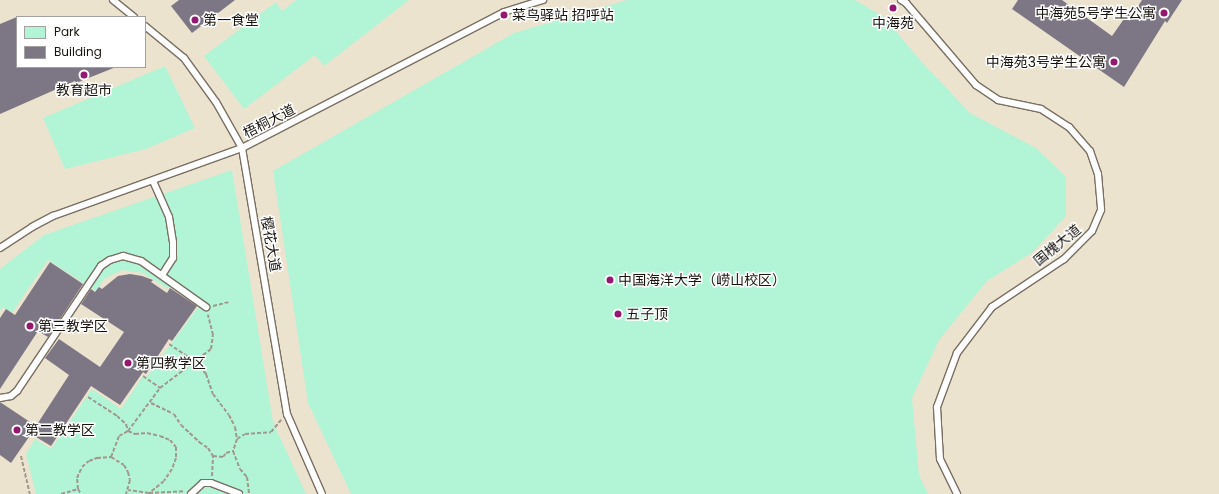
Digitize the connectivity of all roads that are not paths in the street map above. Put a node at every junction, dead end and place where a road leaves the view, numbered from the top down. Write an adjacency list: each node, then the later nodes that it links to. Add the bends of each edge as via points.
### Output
1 (113, 0): 4 (lane)
2 (543, 0): 6 (lane, 梧桐大道, via 504,12)
3 (900, 0): 15 (lane, 国槐大道, via 906,3 976,85 998,100 1042,109 1069,127 1090,151 1098,174 1101,210 1092,232 1064,259 992,307 957,353 937,407 940,459)
4 (133, 16)
5 (146, 27): 6 (lane, 樱花大道, via 184,58 216,102)
6 (242, 148): 7 (lane, 梧桐大道); 14 (lane, 樱花大道, via 287,414)
7 (153, 182): 8 (lane, 梧桐大道, via 53,216); 9 (lane, via 169,217 173,242 173,258)
8 (0, 248)
9 (162, 275): 10 (lane); 11 (lane, via 141,261 123,256 101,266 17,391 11,396)
10 (206, 307)
11 (0, 398)
12 (193, 491): 13 (lane, via 203,483 211,483)
13 (239, 494)
14 (322, 494)
15 (957, 494)

